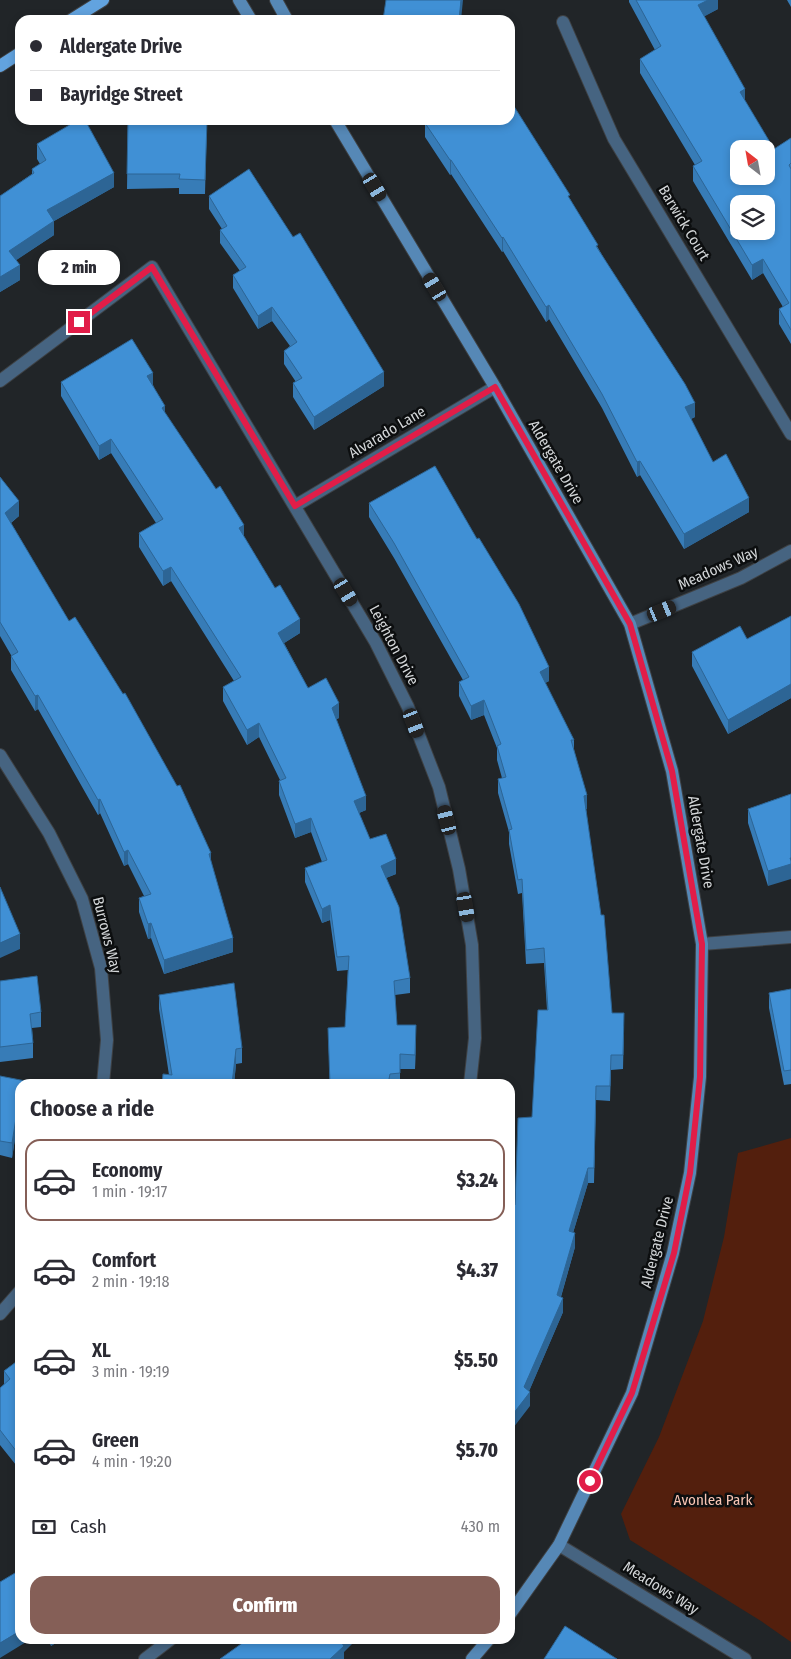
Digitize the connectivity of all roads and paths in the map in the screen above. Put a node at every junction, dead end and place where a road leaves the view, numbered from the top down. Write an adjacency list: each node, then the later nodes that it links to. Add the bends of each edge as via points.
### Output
1 (104, 0): 4 (main road)
2 (239, 0): 5 (street)
3 (276, 0): 6 (street)
4 (79, 15)
5 (248, 15)
6 (284, 15)
7 (563, 22): 13 (street, Barwick Court, via 614,139)
8 (15, 56): 9 (main road)
9 (0, 66)
10 (338, 125): 12 (street, Aldergate Drive)
11 (0, 381): 14 (street, Leighton Drive, via 152,267)
12 (495, 387): 14 (street, Alvarado Lane); 16 (street, Aldergate Drive)
13 (791, 434)
14 (295, 506): 21 (street, Leighton Drive, via 376,643 408,707 439,787 459,869 472,945 476,1038)
15 (791, 551): 16 (street, Meadows Way, via 742,578)
16 (630, 624): 19 (street, Aldergate Drive, via 672,771)
17 (0, 755): 20 (street, Burrows Way, via 49,833 82,899 101,968 107,1040)
18 (791, 937): 19 (street)
19 (702, 944): 24 (street, Aldergate Drive, via 700,1077 690,1173 674,1253 632,1393)
20 (103, 1079)
21 (471, 1079)
22 (15, 1297): 23 (street)
23 (0, 1314)
24 (559, 1545): 25 (street, Aldergate Drive); 30 (street, Meadows Way)
25 (515, 1607)
26 (164, 1644): 28 (street)
27 (485, 1644): 29 (street)
28 (145, 1659)
29 (472, 1659)
30 (745, 1659)

